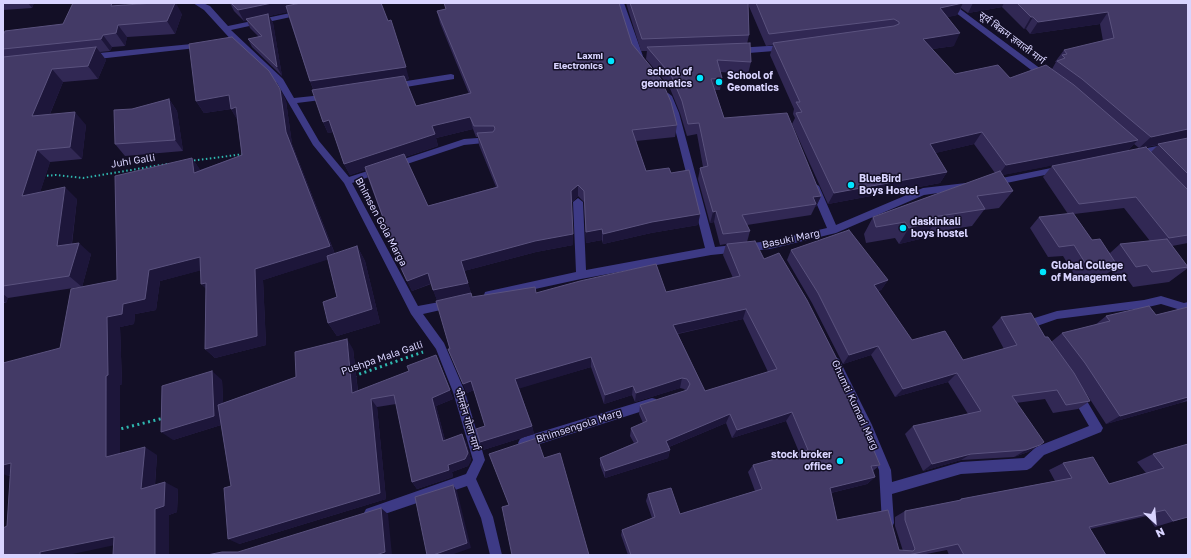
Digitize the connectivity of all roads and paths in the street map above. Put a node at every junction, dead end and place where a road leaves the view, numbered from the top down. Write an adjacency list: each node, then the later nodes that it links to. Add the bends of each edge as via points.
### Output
1 (197, 3): 5 (street, Bhimsen Gola Marga, via 206,8)
2 (620, 3): 10 (street)
3 (947, 3): 12 (street, सूर्य बिक्रम ज्ञवाली मार्ग)
4 (311, 11): 5 (street)
5 (226, 29): 16 (street, Bhimsen Gola Marga, via 234,42 280,81)
6 (214, 44): 9 (street)
7 (795, 47): 8 (street)
8 (725, 52)
9 (80, 58)
10 (647, 69)
11 (451, 77): 13 (street)
12 (1056, 84)
13 (384, 88)
14 (665, 89): 30 (street, via 675,113)
15 (339, 95): 16 (street)
16 (292, 101): 26 (street, Bhimsen Gola Marga, via 316,143)
17 (492, 140): 26 (street, via 464,142)
18 (1188, 143): 20 (street)
19 (247, 154): 21 (path)
20 (1136, 154)
21 (184, 162)
22 (169, 164): 25 (path, Juhi Galli, via 83,178)
23 (1074, 166): 28 (street, Basuki Marg, via 978,185 923,192)
24 (809, 174): 28 (street)
25 (36, 176)
26 (347, 181): 36 (street, Bhimsen Gola Marga)
27 (578, 202): 32 (street)
28 (833, 230): 29 (street, Basuki Marg)
29 (770, 245): 30 (street, Basuki Marg); 31 (street)
30 (711, 251): 32 (street, Basuki Marg)
31 (777, 258)
32 (581, 275): 33 (street, Basuki Marg)
33 (483, 296)
34 (460, 301): 36 (street)
35 (1188, 306): 37 (street, via 1161,300 1057,315 1030,324)
36 (414, 311): 38 (street, भीमसेन गोला मार्ग)
37 (1038, 336)
38 (440, 346): 40 (path, Pushpa Mala Galli); 46 (street, भीमसेन गोला मार्ग, via 484,457)
39 (831, 354): 47 (street, Ghumti Kumari Marg, via 885,470)
40 (348, 378)
41 (1070, 383): 47 (street, via 1097,428 1040,450 1027,464 961,468)
42 (665, 399): 45 (street, Bhimsengola Marg)
43 (171, 416): 44 (path)
44 (112, 432)
45 (510, 448)
46 (470, 479): 48 (street); 50 (street, via 487,517)
47 (886, 490): 49 (street, Ghumti Kumari Marg, via 888,526)
48 (360, 516)
49 (891, 533)
50 (496, 555)

